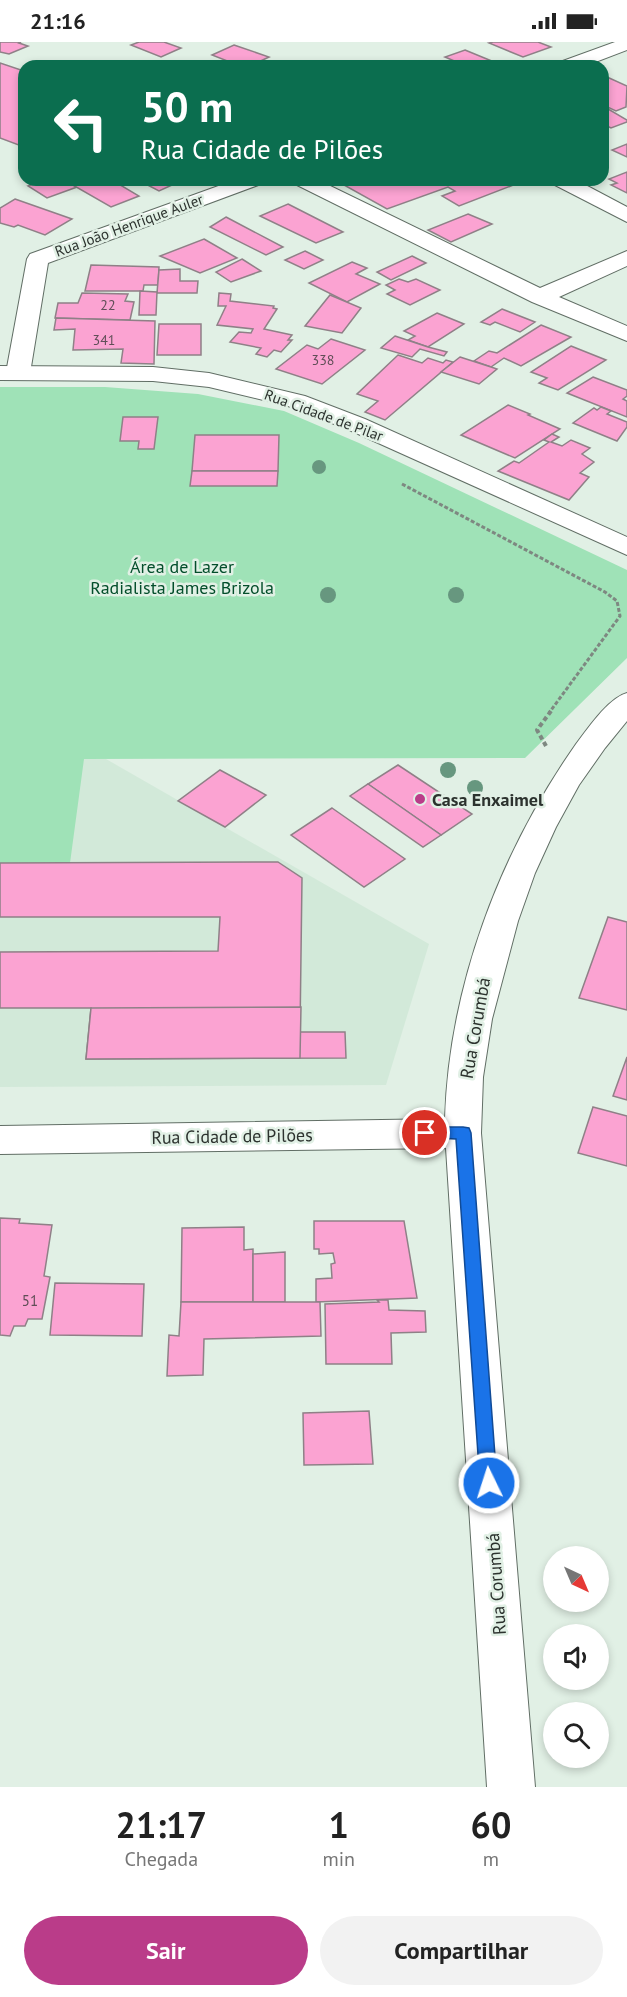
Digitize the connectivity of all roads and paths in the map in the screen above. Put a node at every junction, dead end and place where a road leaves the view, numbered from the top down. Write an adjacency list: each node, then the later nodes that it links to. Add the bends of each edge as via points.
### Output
1 (627, 44): 2 (street)
2 (583, 60)
3 (238, 186): 10 (street, Rua João Henrique Auler, via 38,259)
4 (314, 186): 8 (street)
5 (571, 186): 6 (street)
6 (627, 216)
7 (627, 258): 8 (street)
8 (540, 297): 9 (street)
9 (627, 334)
10 (9, 373): 12 (street, Rua Cidade de Pilar, via 153,374 209,380 296,401 356,424)
11 (396, 481): 14 (path, via 605,592 621,606 620,616 537,730)
12 (627, 547)
13 (627, 702): 14 (street, Rua Corumbá)
14 (565, 781): 15 (street, Rua Corumbá, via 523,862 487,966 465,1070)
15 (463, 1133): 16 (street, Rua Cidade de Pilões); 17 (street, Rua Corumbá)
16 (0, 1140)
17 (511, 1787)

